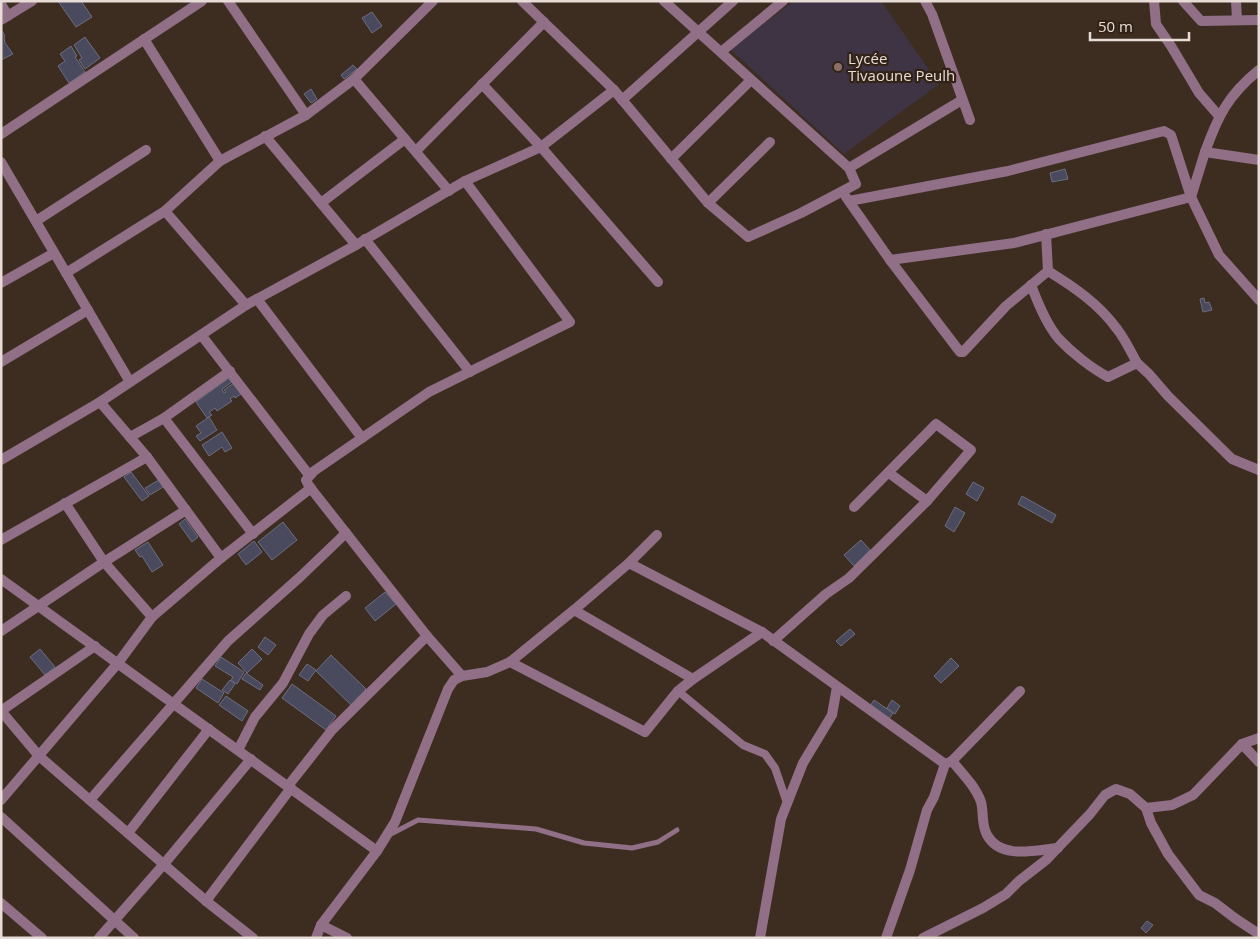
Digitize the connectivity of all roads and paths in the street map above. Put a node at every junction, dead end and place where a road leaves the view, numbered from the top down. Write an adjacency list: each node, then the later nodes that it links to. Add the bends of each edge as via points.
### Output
1 (32, 1): 14 (street)
2 (202, 1): 19 (street)
3 (228, 1): 28 (street)
4 (433, 1): 22 (street)
5 (522, 1): 17 (street)
6 (664, 1): 18 (street)
7 (732, 1): 18 (street)
8 (783, 1): 20 (street)
9 (925, 1): 27 (street)
10 (1154, 1): 29 (street, via 1156,24 1199,93)
11 (1183, 1): 15 (street, via 1202,21)
12 (1236, 1): 15 (street)
13 (1, 4): 14 (street)
14 (5, 18)
15 (1237, 19): 16 (street)
16 (1259, 20)
17 (544, 22): 24 (street); 25 (street)
18 (698, 32): 20 (street); 26 (street)
19 (144, 39): 31 (street); 41 (street)
20 (721, 52): 23 (street)
21 (1259, 70): 29 (street, via 1241,84)
22 (354, 79): 28 (street); 33 (street)
23 (751, 80): 39 (street); 43 (street)
24 (482, 84): 35 (street); 37 (street)
25 (614, 90): 26 (street); 35 (street)
26 (622, 100): 39 (street)
27 (962, 100): 30 (street); 43 (street)
28 (306, 115): 32 (street)
29 (1220, 116): 38 (street)
30 (970, 120)
31 (1, 134)
32 (265, 136): 41 (street); 49 (street)
33 (405, 139): 37 (street); 49 (street)
34 (770, 142): 50 (street)
35 (541, 147): 44 (street); 60 (street)
36 (146, 150): 52 (street)
37 (416, 151): 45 (street)
38 (1205, 152): 40 (street); 47 (street)
39 (671, 159): 50 (street)
40 (1259, 160)
41 (220, 161): 51 (street)
42 (1, 162): 52 (street)
43 (849, 168): 46 (street, via 856,184)
44 (465, 181): 45 (street); 71 (street, via 570,322)
45 (449, 191): 54 (street)
46 (842, 191): 48 (street); 50 (street, via 748,238)
47 (1191, 197): 48 (street, via 1171,135 1164,131 1008,170); 53 (street); 64 (street, via 1219,255)
48 (849, 201): 57 (street)
49 (321, 203): 55 (street)
50 (708, 203)
51 (165, 211): 59 (street); 65 (street)
52 (36, 221): 56 (street)
53 (1046, 234): 57 (street, via 1014,243); 58 (street)
54 (365, 239): 55 (street); 71 (street)
55 (356, 245): 63 (street)
56 (54, 253): 59 (street); 61 (street)
57 (890, 260): 62 (street, via 960,352)
58 (1048, 271): 62 (street); 69 (street, via 1103,312)
59 (66, 273): 66 (street)
60 (658, 282)
61 (1, 283)
62 (1031, 285): 69 (street, via 1058,338 1093,369 1108,377)
63 (258, 299): 65 (street); 76 (street)
64 (1259, 300)
65 (246, 305): 67 (street)
66 (88, 310): 68 (street); 72 (street)
67 (202, 336): 70 (street); 72 (street)
68 (1, 362)
69 (1137, 363): 79 (street, via 1232,458)
70 (230, 371): 74 (street); 81 (street)
71 (470, 372): 76 (street, via 429,392)
72 (130, 382): 73 (street)
73 (100, 402): 75 (street); 78 (street)
74 (164, 418): 75 (street); 88 (street)
75 (130, 437): 77 (street)
76 (362, 438): 81 (street)
77 (147, 457): 84 (street); 86 (street)
78 (1, 460)
79 (1259, 470)
80 (889, 473): 83 (street); 83 (street, via 936,424 971,450); 85 (street)
81 (309, 475): 82 (street, via 306,482)
82 (311, 488): 87 (street); 88 (street)
83 (927, 501): 102 (street, via 849,578 826,594)
84 (65, 503): 90 (street); 92 (street)
85 (854, 507)
86 (186, 510): 91 (street); 92 (street)
87 (346, 533): 101 (street); 111 (street, via 228,641)
88 (253, 534): 91 (street)
89 (657, 535): 93 (street)
90 (1, 540)
91 (221, 558): 98 (street)
92 (104, 562): 96 (street); 98 (street)
93 (629, 563): 97 (street); 100 (street)
94 (1, 579): 96 (street)
95 (346, 596): 116 (street, via 312,629 283,683 255,717)
96 (39, 606): 99 (street); 103 (street)
97 (574, 610): 104 (street); 107 (street)
98 (152, 617): 105 (street)
99 (1, 630)
100 (762, 632): 102 (street); 107 (street)
101 (427, 636): 106 (street); 121 (street, via 338,724)
102 (773, 642): 108 (street)
103 (95, 646): 105 (street); 112 (street)
104 (510, 662): 106 (street, via 486,672); 109 (street, via 645,732)
105 (118, 663): 111 (street); 117 (street)
106 (462, 676): 129 (street, via 454,680 448,689 395,822)
107 (693, 679): 109 (street)
108 (837, 687): 120 (street); 124 (street, via 832,715 803,763)
109 (678, 691): 124 (street, via 743,745 765,754 775,768)
110 (1020, 691): 120 (street)
111 (174, 704): 113 (street); 123 (street)
112 (1, 711): 117 (street)
113 (209, 729): 116 (street); 128 (street)
114 (1259, 738): 115 (street)
115 (1242, 744): 119 (street); 125 (street, via 1193,795 1172,805)
116 (238, 750): 118 (street)
117 (39, 756): 122 (street); 123 (street)
118 (251, 759): 121 (street); 132 (street)
119 (1259, 762)
120 (948, 763): 130 (street, via 973,787 981,802 982,820 988,836 1000,848 1012,852); 145 (street, via 927,810)
121 (290, 787): 131 (street); 133 (street)
122 (2, 799)
123 (90, 800): 128 (street)
124 (787, 803): 144 (street, via 781,819)
125 (1146, 808): 130 (street, via 1130,794 1116,789 1105,795); 137 (street, via 1168,854 1199,895)
126 (1, 817): 135 (street)
127 (678, 830): 129 (lane, via 658,842 632,848 584,842 536,829 418,820)
128 (128, 833): 132 (street)
129 (386, 837): 131 (street)
130 (1058, 848): 146 (street, via 1006,894)
131 (377, 851): 136 (street)
132 (164, 864): 133 (street); 135 (street)
133 (206, 901): 141 (street)
134 (1, 903): 138 (street)
135 (115, 920): 139 (street); 140 (street)
136 (320, 925): 142 (street); 143 (street)
137 (1259, 934)
138 (42, 938)
139 (99, 938)
140 (134, 938)
141 (253, 938)
142 (316, 938)
143 (347, 938)
144 (760, 938)
145 (886, 938)
146 (923, 938)

